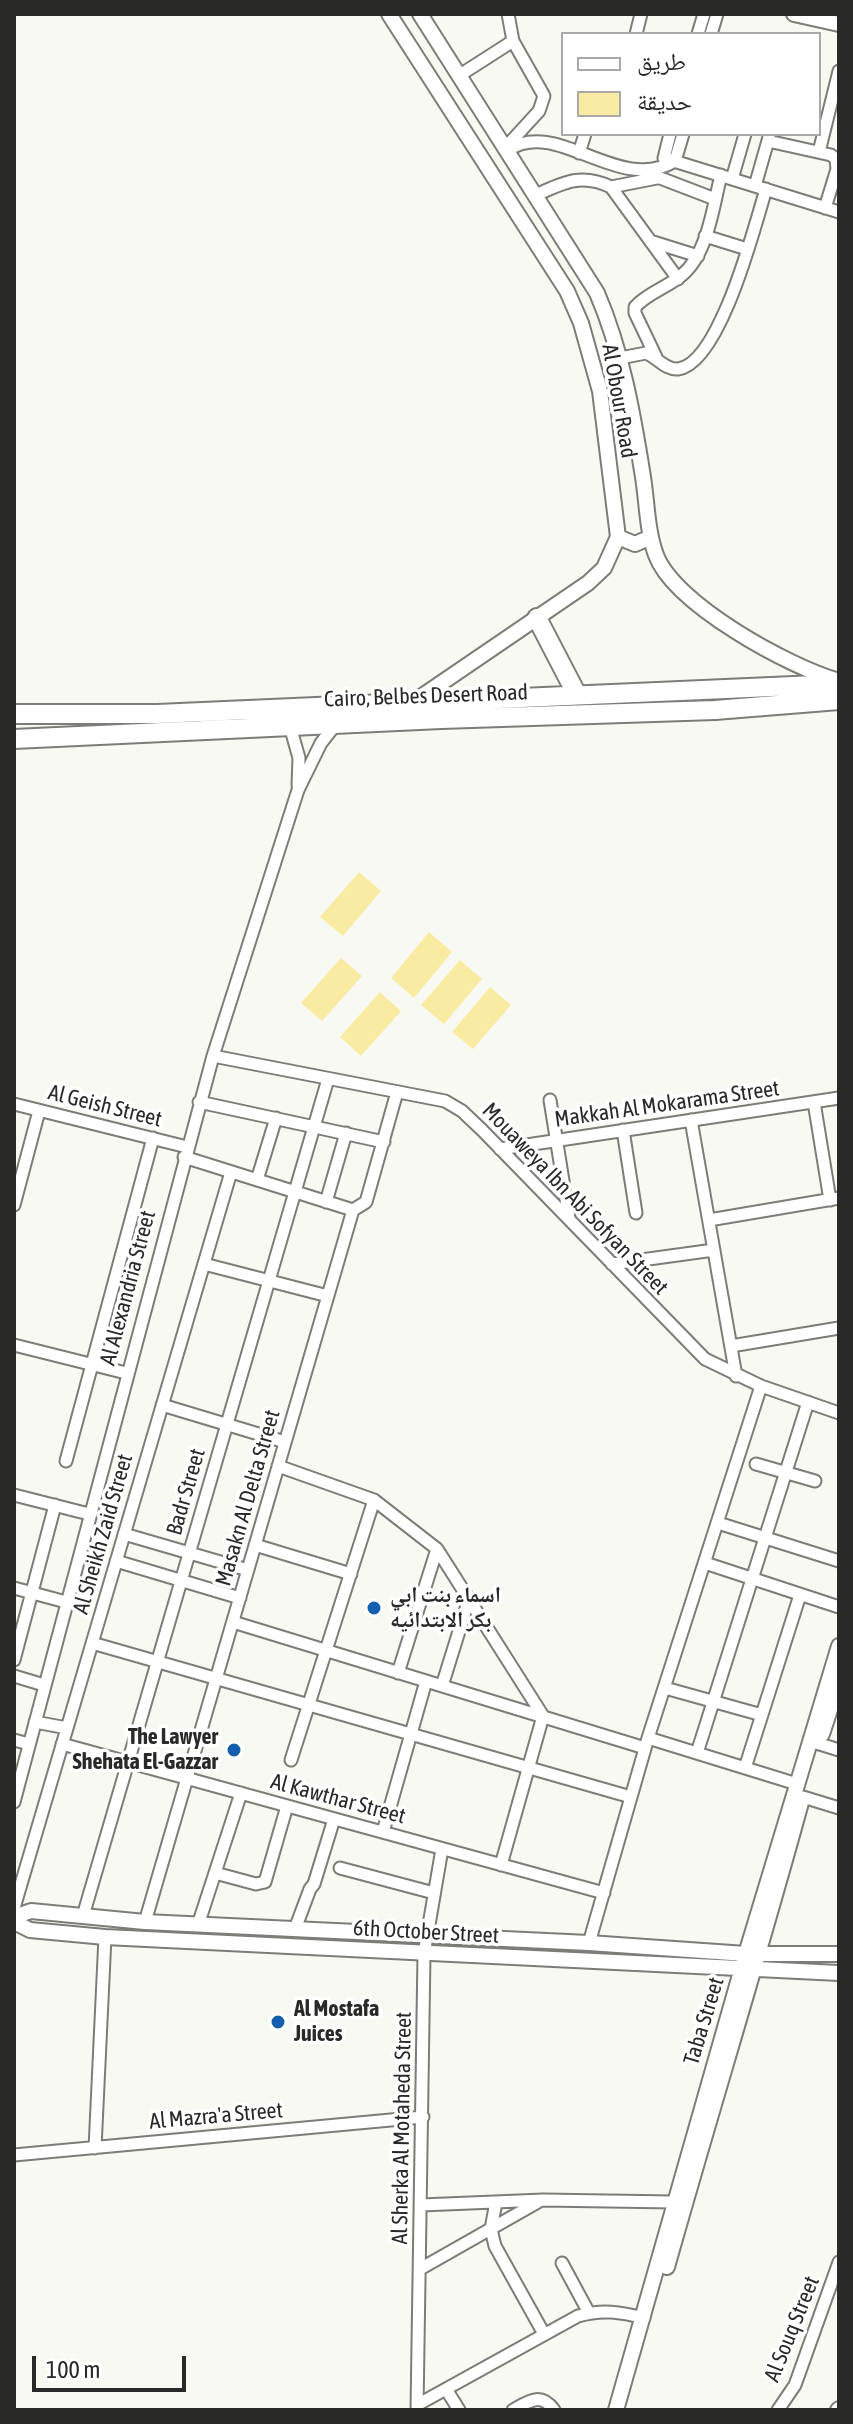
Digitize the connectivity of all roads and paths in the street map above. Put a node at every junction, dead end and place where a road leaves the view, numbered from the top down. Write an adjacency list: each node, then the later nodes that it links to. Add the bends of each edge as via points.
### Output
1 (389, 14): 34 (street, Al Obour Road, via 567,291 600,391)
2 (420, 14): 8 (street, Al Obour Road)
3 (508, 14): 6 (street)
4 (794, 14): 5 (street)
5 (839, 24)
6 (513, 41): 8 (street); 14 (street, via 544,96 539,111)
7 (839, 71): 15 (street)
8 (460, 75): 14 (street, Al Obour Road)
9 (584, 136): 16 (street)
10 (670, 136): 17 (street)
11 (682, 136): 17 (street)
12 (744, 136): 19 (street)
13 (769, 138): 15 (street); 22 (street)
14 (507, 149): 16 (street, via 539,141); 23 (street, Al Obour Road)
15 (819, 152): 25 (street, via 834,157 838,166)
16 (579, 153): 18 (street)
17 (669, 161): 18 (street); 19 (street)
18 (641, 171): 20 (street)
19 (726, 177): 22 (street); 24 (street)
20 (657, 178): 21 (street); 24 (street)
21 (611, 187): 23 (street, via 582,178); 28 (street)
22 (760, 188): 25 (street); 29 (street)
23 (536, 195): 33 (street, Al Obour Road, via 597,293)
24 (713, 204): 27 (street)
25 (825, 208): 26 (street)
26 (839, 212)
27 (705, 236): 29 (street); 30 (street)
28 (650, 241): 30 (street); 31 (street)
29 (747, 249): 32 (street, via 735,293 693,362 671,369)
30 (698, 256): 31 (street)
31 (678, 279): 32 (street, via 635,307)
32 (656, 357): 33 (street, via 640,352)
33 (620, 358): 35 (street, Al Obour Road)
34 (618, 537): 35 (street, via 635,544); 36 (street, via 597,576)
35 (651, 537): 37 (street, Al Obour Road, via 663,569 686,595 781,658)
36 (537, 618): 38 (highway); 40 (street)
37 (839, 682): 38 (highway, Cairo, Belbes Desert Road)
38 (577, 695): 40 (highway, Cairo, Belbes Desert Road)
39 (839, 700): 43 (highway, Cairo, Belbes Desert Road, via 715,710)
40 (415, 701): 42 (highway, Cairo, Belbes Desert Road, via 157,714)
41 (14, 714): 42 (highway, Cairo, Belbes Desert Road)
42 (39, 714): 45 (highway, via 34,723)
43 (336, 724): 44 (highway, Cairo, Belbes Desert Road); 47 (street, Al Alexandria Street)
44 (290, 726): 45 (highway, Cairo, Belbes Desert Road); 47 (street, Al Alexandria Street, via 299,758)
45 (38, 738): 46 (highway, Cairo, Belbes Desert Road)
46 (14, 739)
47 (298, 790): 48 (street, Al Alexandria Street)
48 (213, 1056): 49 (street, Mouaweya Ibn Abi Sofyan Street); 53 (street, Al Alexandria Street)
49 (328, 1079): 50 (street, Mouaweya Ibn Abi Sofyan Street); 59 (street, Badr Street)
50 (397, 1092): 64 (street, Masakn Al Delta Street); 65 (street, Mouaweya Ibn Abi Sofyan Street, via 445,1101)
51 (839, 1098): 54 (street, Makkah Al Mokarama Street)
52 (550, 1100): 63 (street)
53 (199, 1102): 57 (street); 66 (street, Al Alexandria Street)
54 (814, 1102): 58 (street, Makkah Al Mokarama Street); 70 (street)
55 (14, 1104): 56 (street, Al Geish Street)
56 (39, 1111): 62 (street, Al Geish Street); 72 (street)
57 (276, 1118): 59 (street); 68 (street)
58 (691, 1120): 60 (street, Makkah Al Mokarama Street); 76 (street)
59 (314, 1127): 61 (street); 69 (street, Badr Street)
60 (623, 1130): 63 (street, Makkah Al Mokarama Street); 74 (street)
61 (346, 1133): 64 (street); 71 (street)
62 (153, 1138): 66 (street, Al Geish Street); 85 (street)
63 (556, 1140): 65 (street, Makkah Al Mokarama Street); 75 (street)
64 (384, 1142): 73 (street, Masakn Al Delta Street, via 366,1202)
65 (500, 1149): 75 (street, Mouaweya Ibn Abi Sofyan Street)
66 (185, 1152): 67 (street, Al Geish Street); 86 (street, Al Alexandria Street)
67 (231, 1172): 68 (street, Al Geish Street); 78 (street, Al Sheikh Zaid Street)
68 (257, 1180): 69 (street, Al Geish Street)
69 (295, 1192): 71 (street, Al Geish Street); 80 (street, Badr Street)
70 (835, 1199): 76 (street)
71 (326, 1202): 73 (street, Al Geish Street)
72 (14, 1205)
73 (353, 1210): 81 (street, Masakn Al Delta Street)
74 (636, 1213)
75 (569, 1220): 79 (street, Mouaweya Ibn Abi Sofyan Street)
76 (709, 1220): 77 (street)
77 (714, 1250): 79 (street); 84 (street)
78 (204, 1264): 80 (street); 90 (street, Al Sheikh Zaid Street)
79 (612, 1264): 87 (street, Mouaweya Ibn Abi Sofyan Street, via 705,1359)
80 (269, 1281): 81 (street); 92 (street, Badr Street)
81 (328, 1296): 93 (street, Masakn Al Delta Street)
82 (839, 1328): 84 (street)
83 (14, 1345): 85 (street)
84 (731, 1346): 87 (street)
85 (91, 1364): 86 (street); 94 (street)
86 (126, 1373): 102 (street, Al Alexandria Street)
87 (736, 1376): 88 (street, Mouaweya Ibn Abi Sofyan Street)
88 (761, 1386): 89 (street, Mouaweya Ibn Abi Sofyan Street); 103 (street)
89 (808, 1402): 91 (street, Mouaweya Ibn Abi Sofyan Street); 97 (street)
90 (162, 1405): 92 (street); 104 (street, Al Sheikh Zaid Street)
91 (839, 1413)
92 (227, 1424): 93 (street); 108 (street, Badr Street)
93 (285, 1442): 96 (street, Masakn Al Delta Street)
94 (66, 1461)
95 (756, 1464): 97 (street)
96 (278, 1466): 100 (street); 106 (street, Masakn Al Delta Street)
97 (786, 1472): 98 (street); 105 (street)
98 (815, 1481)
99 (14, 1495): 101 (street)
100 (374, 1500): 107 (street); 113 (street)
101 (55, 1505): 102 (street); 117 (street)
102 (89, 1514): 121 (street, Al Alexandria Street)
103 (718, 1523): 105 (street); 111 (street)
104 (124, 1534): 108 (street); 109 (street, Al Sheikh Zaid Street)
105 (765, 1538): 110 (street); 114 (street)
106 (255, 1545): 112 (street, Masakn Al Delta Street); 113 (street)
107 (437, 1549): 120 (street); 129 (street)
108 (189, 1553): 112 (street); 115 (street, Badr Street)
109 (116, 1561): 115 (street); 124 (street, Al Sheikh Zaid Street)
110 (839, 1561)
111 (705, 1563): 114 (street); 136 (street)
112 (248, 1570): 119 (street, Masakn Al Delta Street)
113 (351, 1574): 126 (street)
114 (752, 1579): 118 (street); 137 (street)
115 (181, 1581): 119 (street); 128 (street, Badr Street)
116 (14, 1588): 117 (street)
117 (32, 1592): 121 (street); 127 (street)
118 (800, 1595): 122 (street); 139 (street)
119 (240, 1598): 123 (street, Masakn Al Delta Street)
120 (469, 1599): 135 (street); 140 (street)
121 (66, 1602): 134 (street, Al Alexandria Street)
122 (839, 1607)
123 (233, 1622): 126 (street); 131 (street, Masakn Al Delta Street)
124 (92, 1643): 128 (street); 142 (street, Al Sheikh Zaid Street)
125 (839, 1646): 145 (street, Taba Street)
126 (326, 1650): 129 (street); 138 (street)
127 (14, 1660)
128 (157, 1662): 131 (street); 152 (street, Badr Street)
129 (398, 1673): 132 (street)
130 (14, 1676): 134 (street)
131 (215, 1678): 138 (street); 155 (street, Masakn Al Delta Street)
132 (426, 1681): 135 (street); 143 (street)
133 (839, 1682): 145 (street, Taba Street)
134 (44, 1685): 141 (street, Al Alexandria Street)
135 (442, 1686): 140 (street)
136 (665, 1688): 137 (street); 146 (street)
137 (714, 1702): 139 (street); 150 (street)
138 (309, 1705): 143 (street); 151 (street)
139 (762, 1715): 154 (street)
140 (543, 1716): 146 (street); 153 (street)
141 (35, 1722): 142 (street); 147 (street, Al Alexandria Street)
142 (67, 1728): 148 (street, Al Sheikh Zaid Street)
143 (411, 1734): 153 (street); 163 (street)
144 (14, 1740): 147 (street)
145 (815, 1742): 149 (street); 156 (street, Taba Street)
146 (647, 1743): 150 (street); 158 (street)
147 (29, 1744): 159 (street, Al Alexandria Street)
148 (62, 1744): 152 (street, Al Kawthar Street); 170 (street, Al Sheikh Zaid Street)
149 (839, 1750)
150 (697, 1753): 154 (street)
151 (291, 1760)
152 (128, 1762): 155 (street, Al Kawthar Street); 171 (street, Badr Street)
153 (528, 1768): 158 (street); 165 (street)
154 (745, 1768): 156 (street)
155 (187, 1778): 157 (street, Al Kawthar Street); 173 (street, Masakn Al Delta Street)
156 (800, 1791): 161 (street); 181 (street, Taba Street)
157 (241, 1793): 160 (street, Al Kawthar Street); 167 (street)
158 (631, 1797): 169 (street)
159 (14, 1802)
160 (287, 1806): 162 (street, Al Kawthar Street); 167 (street, via 265,1882)
161 (839, 1808)
162 (334, 1819): 163 (street, Al Kawthar Street); 175 (street)
163 (383, 1832): 164 (street, Al Kawthar Street)
164 (442, 1849): 165 (street, Al Kawthar Street); 168 (street, Al Sherka Al Motaheda Street)
165 (501, 1865): 169 (street, Al Kawthar Street)
166 (340, 1868): 168 (street)
167 (215, 1873): 174 (street)
168 (434, 1893): 176 (street, Al Sherka Al Motaheda Street)
169 (604, 1893): 178 (street)
170 (14, 1908)
171 (83, 1916): 172 (street, 6th October Street, via 31,1911); 173 (street, 6th October Street)
172 (14, 1919): 177 (street, 6th October Street, via 30,1930)
173 (145, 1922): 174 (street, 6th October Street)
174 (198, 1925): 175 (street, 6th October Street)
175 (295, 1929): 176 (street, 6th October Street)
176 (427, 1934): 178 (street, 6th October Street); 180 (street, Al Sherka Al Motaheda Street)
177 (105, 1937): 180 (street, 6th October Street); 185 (street)
178 (589, 1943): 181 (street, 6th October Street)
179 (838, 1951): 181 (street, 6th October Street)
180 (424, 1954): 182 (street, 6th October Street); 184 (street, Al Sherka Al Motaheda Street)
181 (753, 1954): 182 (street, Taba Street)
182 (748, 1970): 183 (street, 6th October Street); 189 (street, Taba Street); 204 (street, Taba Street)
183 (839, 1973)
184 (423, 2117): 185 (street, Al Mazra'a Street); 190 (street, Al Sherka Al Motaheda Street)
185 (95, 2148): 186 (street, Al Mazra'a Street)
186 (14, 2155)
187 (543, 2200): 188 (street); 189 (street); 191 (street)
188 (496, 2202): 190 (street); 191 (street)
189 (674, 2202): 196 (street, Taba Street)
190 (421, 2205): 194 (street, Al Sherka Al Motaheda Street)
191 (491, 2229): 194 (street); 197 (street, via 495,2246)
192 (839, 2262): 205 (street, Al Souq Street, via 795,2385)
193 (562, 2263): 195 (street)
194 (420, 2269): 199 (street, Al Sherka Al Motaheda Street)
195 (589, 2313): 196 (street); 197 (street)
196 (644, 2318): 203 (street, Taba Street)
197 (544, 2334): 198 (street)
198 (446, 2389): 199 (street); 200 (street)
199 (417, 2408)
200 (459, 2410)
201 (513, 2410): 202 (street, via 538,2399)
202 (554, 2410)
203 (616, 2410)
204 (626, 2410)
205 (778, 2410)

